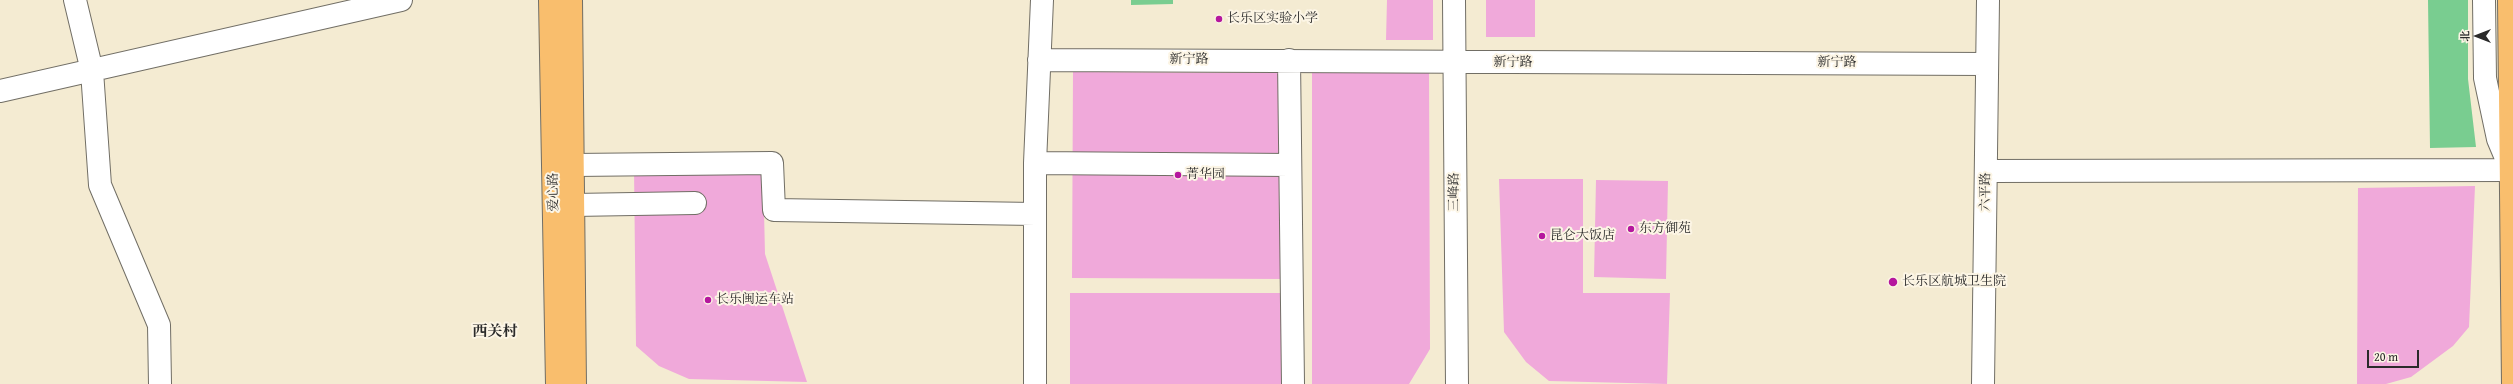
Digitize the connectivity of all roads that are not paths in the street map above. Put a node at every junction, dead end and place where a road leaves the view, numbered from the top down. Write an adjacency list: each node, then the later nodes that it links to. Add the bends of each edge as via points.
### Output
1 (75, 0): 14 (street)
2 (401, 0): 14 (street)
3 (550, 0): 25 (main road, 爱心路)
4 (571, 0): 17 (main road, 爱心路)
5 (1042, 0): 10 (street)
6 (1454, 0): 12 (street, 三峰路)
7 (1988, 0): 13 (street, 六平路)
8 (2484, 0): 19 (street, via 2485,78 2498,139)
9 (2509, 0): 19 (main road)
10 (1039, 60): 11 (street, 新宁路); 16 (street)
11 (1289, 60): 12 (street, 新宁路); 18 (street)
12 (1454, 62): 13 (street, 新宁路); 29 (street, 三峰路)
13 (1987, 64): 20 (street, 六平路)
14 (92, 71): 15 (street); 24 (street, via 100,184 159,325)
15 (0, 91)
16 (1035, 163): 18 (street); 23 (street)
17 (573, 165): 22 (main road, 爱心路); 23 (street, via 772,163 774,210)
18 (1290, 165): 28 (street)
19 (2511, 170): 20 (street); 31 (main road)
20 (1986, 171): 30 (street, 六平路)
21 (694, 203): 22 (street)
22 (573, 205): 26 (main road, 爱心路)
23 (1035, 214): 27 (street)
24 (160, 384)
25 (557, 384)
26 (575, 384)
27 (1035, 384)
28 (1293, 384)
29 (1457, 384)
30 (1983, 384)
31 (2513, 384)

